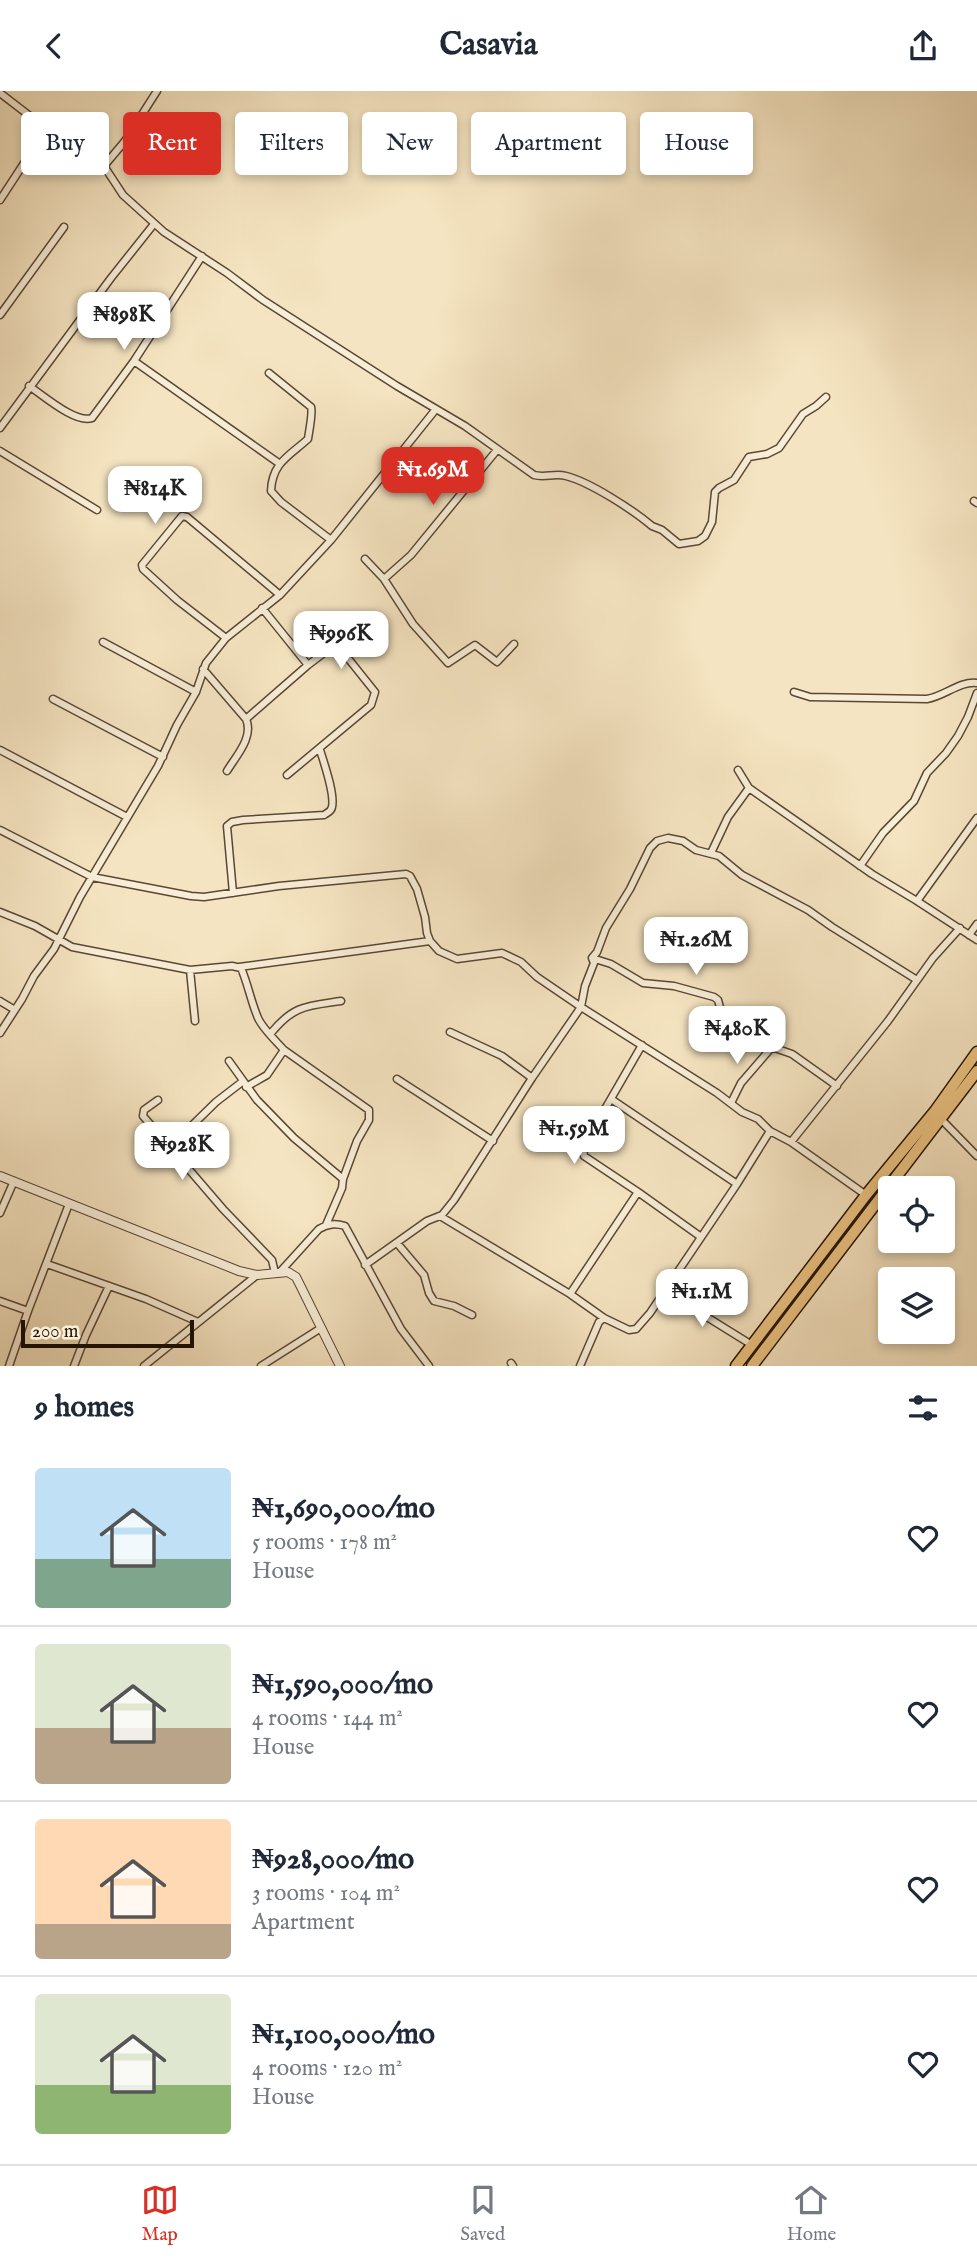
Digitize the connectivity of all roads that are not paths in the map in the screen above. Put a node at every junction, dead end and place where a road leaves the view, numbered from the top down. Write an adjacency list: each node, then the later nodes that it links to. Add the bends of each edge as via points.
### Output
1 (157, 91): 4 (street)
2 (0, 93): 3 (street)
3 (26, 112)
4 (109, 160)
5 (21, 168): 7 (street)
6 (109, 174): 8 (street, via 123,195)
7 (0, 200)
8 (154, 223): 10 (street); 14 (street)
9 (64, 227): 11 (street)
10 (202, 256): 12 (street); 16 (street)
11 (0, 315)
12 (134, 361): 14 (street, via 89,420 75,417); 20 (street)
13 (269, 373): 20 (street, via 313,411 308,439)
14 (29, 386): 17 (street)
15 (826, 397): 18 (street, via 803,414 779,448 748,457 734,480 715,492 709,530 690,543 679,544 578,479 534,475)
16 (436, 409): 18 (street); 22 (street)
17 (0, 428)
18 (498, 450): 24 (street, via 411,555)
19 (0, 451): 21 (street)
20 (280, 464): 22 (street, via 271,491)
21 (97, 510)
22 (331, 540): 25 (street)
23 (365, 559): 24 (street)
24 (384, 579): 29 (street, via 413,624 448,663 475,645 497,662)
25 (280, 594): 26 (street); 27 (street, via 182,516 142,565)
26 (262, 608): 27 (street); 30 (street)
27 (226, 638): 31 (street)
28 (103, 642): 33 (street)
29 (514, 644)
30 (308, 664): 37 (street); 39 (street, via 333,646 339,647 375,692 371,705)
31 (204, 669): 33 (street); 37 (street)
32 (977, 683): 34 (street, via 963,683 927,699 810,697)
33 (196, 692): 40 (street)
34 (794, 692)
35 (977, 693): 49 (street, via 958,736 927,772 914,801)
36 (53, 699): 40 (street)
37 (246, 719): 42 (street, via 247,739)
38 (0, 750): 45 (street)
39 (320, 750): 43 (street); 51 (street, via 332,795 329,812 243,820 227,826)
40 (163, 757): 45 (street)
41 (738, 770): 44 (street)
42 (227, 771)
43 (287, 775)
44 (749, 788): 48 (street); 49 (street)
45 (127, 817): 50 (street)
46 (977, 818): 52 (street)
47 (0, 831): 50 (street)
48 (711, 853): 60 (street, via 677,839 653,843); 63 (street)
49 (860, 866): 52 (street)
50 (92, 877): 51 (street, via 191,896); 57 (street)
51 (233, 893): 59 (street, via 405,874 417,889)
52 (917, 901): 55 (street)
53 (0, 912): 57 (street)
54 (977, 924): 56 (street)
55 (960, 928): 56 (street); 63 (street)
56 (969, 935): 58 (street)
57 (57, 940): 62 (street, via 72,947); 67 (street)
58 (977, 940)
59 (430, 941): 61 (street); 66 (street, via 457,959 495,953 513,957)
60 (592, 958): 66 (street); 73 (street, via 643,983 714,997 721,1011)
61 (239, 967): 62 (street); 71 (street, via 259,1021)
62 (190, 970): 68 (street)
63 (917, 979): 81 (street)
64 (0, 1001): 67 (street)
65 (341, 1001): 71 (street, via 300,1008 282,1018)
66 (581, 1007): 72 (street); 78 (street)
67 (15, 1010): 70 (street)
68 (195, 1021)
69 (450, 1032): 78 (street, via 502,1056)
70 (0, 1033)
71 (271, 1033): 74 (street)
72 (642, 1045): 82 (street); 84 (street)
73 (772, 1047): 81 (street, via 792,1054); 84 (street, via 741,1083)
74 (284, 1050): 80 (street, via 267,1075); 92 (street, via 369,1110 369,1120)
75 (977, 1052): 85 (main road)
76 (229, 1062): 80 (street)
77 (977, 1071): 85 (main road)
78 (532, 1078): 87 (street)
79 (397, 1079): 87 (street)
80 (244, 1084): 89 (street, via 216,1101); 92 (street, via 294,1138)
81 (837, 1086): 88 (street)
82 (611, 1099): 94 (street); 95 (street, via 582,1152)
83 (158, 1100): 89 (street, via 143,1116)
84 (731, 1104): 86 (street, via 758,1119)
85 (938, 1115): 90 (street); 96 (main road); 125 (main road)
86 (770, 1132): 88 (street); 94 (street)
87 (493, 1142): 99 (street)
88 (791, 1142): 96 (street)
89 (170, 1147): 105 (street, via 272,1260)
90 (977, 1156)
91 (0, 1176): 93 (street)
92 (343, 1179): 100 (street)
93 (14, 1181): 97 (street); 98 (street)
94 (737, 1184): 101 (street)
95 (638, 1192): 101 (street); 109 (street)
96 (866, 1195): 116 (main road)
97 (69, 1204): 103 (street); 106 (street)
98 (0, 1213)
99 (440, 1216): 102 (street); 109 (street)
100 (326, 1225): 104 (street, via 345,1226); 105 (street)
101 (701, 1237): 108 (street)
102 (397, 1243): 104 (street); 112 (street, via 424,1275 434,1301)
103 (47, 1264): 107 (street); 111 (street)
104 (365, 1265): 122 (street, via 401,1329)
105 (276, 1274): 106 (street); 115 (street, via 288,1272 296,1277)
106 (257, 1275): 114 (street)
107 (109, 1286): 114 (street); 118 (street)
108 (665, 1291): 113 (street, via 636,1329); 116 (street)
109 (570, 1294): 113 (street)
110 (0, 1301): 111 (street)
111 (27, 1311): 117 (street)
112 (472, 1315)
113 (604, 1318): 123 (street)
114 (198, 1322): 119 (street)
115 (321, 1328): 120 (street); 121 (street)
116 (752, 1345): 124 (main road)
117 (9, 1366)
118 (75, 1366)
119 (144, 1366)
120 (261, 1366)
121 (340, 1366)
122 (429, 1366)
123 (580, 1366)
124 (736, 1366)
125 (752, 1366)

